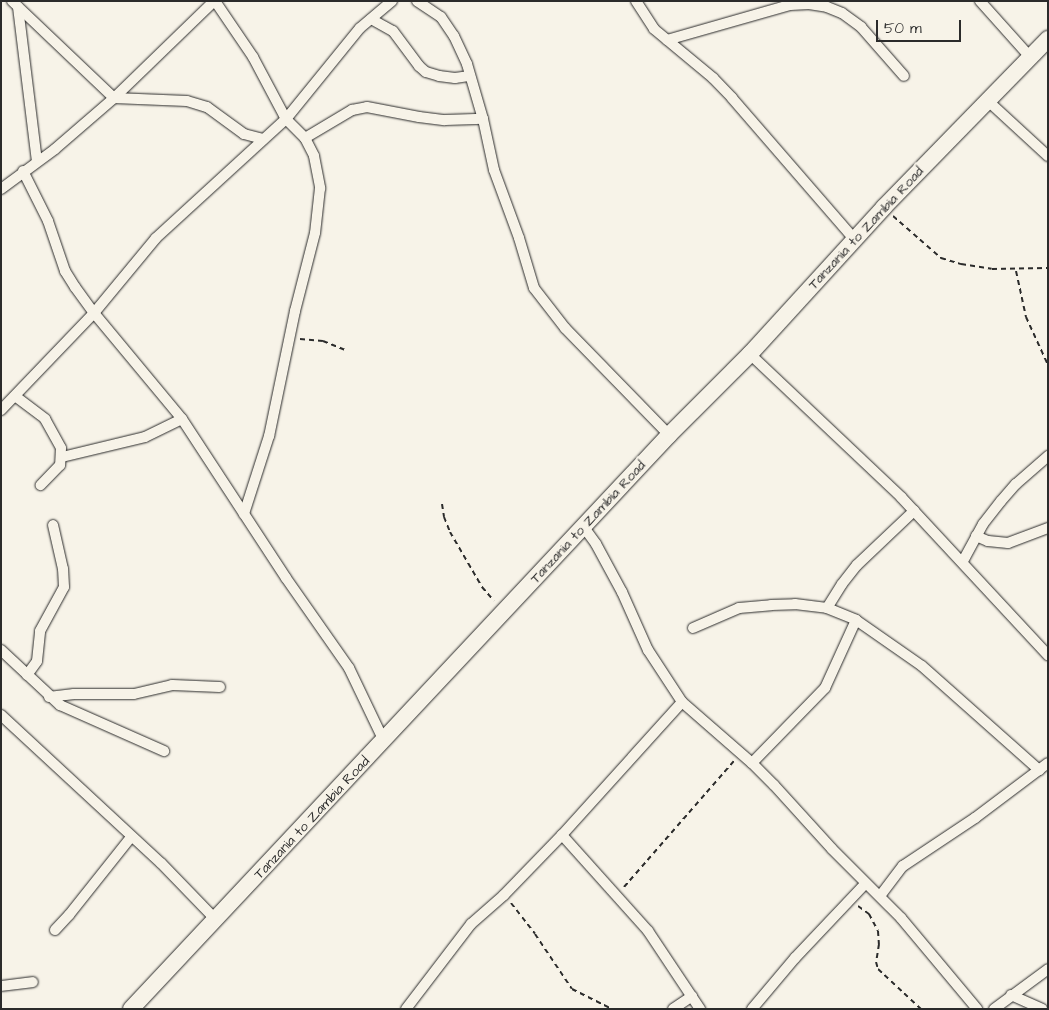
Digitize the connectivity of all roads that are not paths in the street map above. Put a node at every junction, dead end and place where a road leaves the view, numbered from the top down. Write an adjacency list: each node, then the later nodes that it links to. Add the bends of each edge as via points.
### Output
1 (215, 1): 13 (street); 15 (street, via 252,57)
2 (392, 1): 7 (street)
3 (417, 1): 11 (street, via 441,16 454,36)
4 (636, 1): 9 (street, via 654,29)
5 (980, 1): 10 (street)
6 (15, 4): 13 (street); 20 (street)
7 (371, 19): 11 (street, via 394,31 426,72 456,78); 15 (street)
8 (1048, 39): 10 (highway, Tanzania to Zambia Road)
9 (667, 40): 12 (street, via 790,5 809,4 842,13 861,27); 23 (street, via 732,98)
10 (1030, 57): 14 (highway, Tanzania to Zambia Road)
11 (470, 76): 16 (street)
12 (904, 76)
13 (114, 98): 18 (street, via 164,99 200,105 244,134); 20 (street)
14 (987, 100): 19 (street); 23 (highway, Tanzania to Zambia Road)
15 (286, 119): 17 (street); 18 (street)
16 (483, 119): 17 (street, via 445,120 367,107 352,110); 29 (street, via 494,170 534,288 565,328)
17 (305, 138): 34 (street, via 318,173 320,195 315,233 269,436)
18 (263, 140): 24 (street, via 156,238)
19 (1048, 156)
20 (37, 161): 21 (street)
21 (23, 171): 22 (street); 24 (street, via 48,222 65,271)
22 (1, 189)
23 (854, 239): 25 (highway, Tanzania to Zambia Road)
24 (94, 313): 26 (street); 28 (street)
25 (750, 354): 29 (highway, Tanzania to Zambia Road); 33 (street)
26 (15, 396): 27 (street); 31 (street, via 45,419 62,448)
27 (1, 410)
28 (182, 419): 31 (street, via 144,437); 34 (street)
29 (669, 435): 36 (highway, Tanzania to Zambia Road)
30 (1048, 456): 38 (street, via 1011,489)
31 (62, 457): 32 (street, via 60,465)
32 (42, 484)
33 (914, 511): 39 (street); 40 (street, via 857,565)
34 (244, 514): 50 (street, via 349,668)
35 (53, 524): 45 (street, via 64,587 40,631 36,661)
36 (583, 526): 48 (street, via 622,592 648,650); 50 (highway, Tanzania to Zambia Road)
37 (1048, 528): 38 (street, via 1008,543)
38 (976, 536): 39 (street)
39 (963, 561): 44 (street)
40 (827, 608): 41 (street); 42 (street, via 795,604 739,608)
41 (856, 620): 52 (street, via 825,688); 54 (street, via 922,666)
42 (693, 628)
43 (1, 650): 45 (street)
44 (1048, 655)
45 (27, 675): 47 (street)
46 (220, 687): 47 (street, via 172,685 134,694)
47 (49, 697): 51 (street, via 72,712)
48 (682, 702): 52 (street); 55 (street)
49 (1, 715): 56 (street)
50 (384, 741): 59 (highway, Tanzania to Zambia Road)
51 (164, 751)
52 (752, 763): 57 (street)
53 (1048, 763): 54 (street)
54 (1039, 770): 58 (street, via 903,866)
55 (562, 835): 65 (street, via 666,954); 67 (street, via 472,924)
56 (130, 837): 59 (street, via 189,890); 60 (street)
57 (865, 884): 58 (street); 70 (street)
58 (880, 896): 71 (street)
59 (216, 920): 66 (highway, Tanzania to Zambia Road)
60 (55, 930)
61 (1048, 969): 64 (street)
62 (33, 982): 63 (street)
63 (1, 986)
64 (1011, 995): 72 (street); 73 (street)
65 (692, 996): 68 (street); 69 (street)
66 (131, 1009)
67 (406, 1009)
68 (673, 1009)
69 (700, 1009)
70 (752, 1009)
71 (977, 1009)
72 (994, 1009)
73 (1042, 1009)

